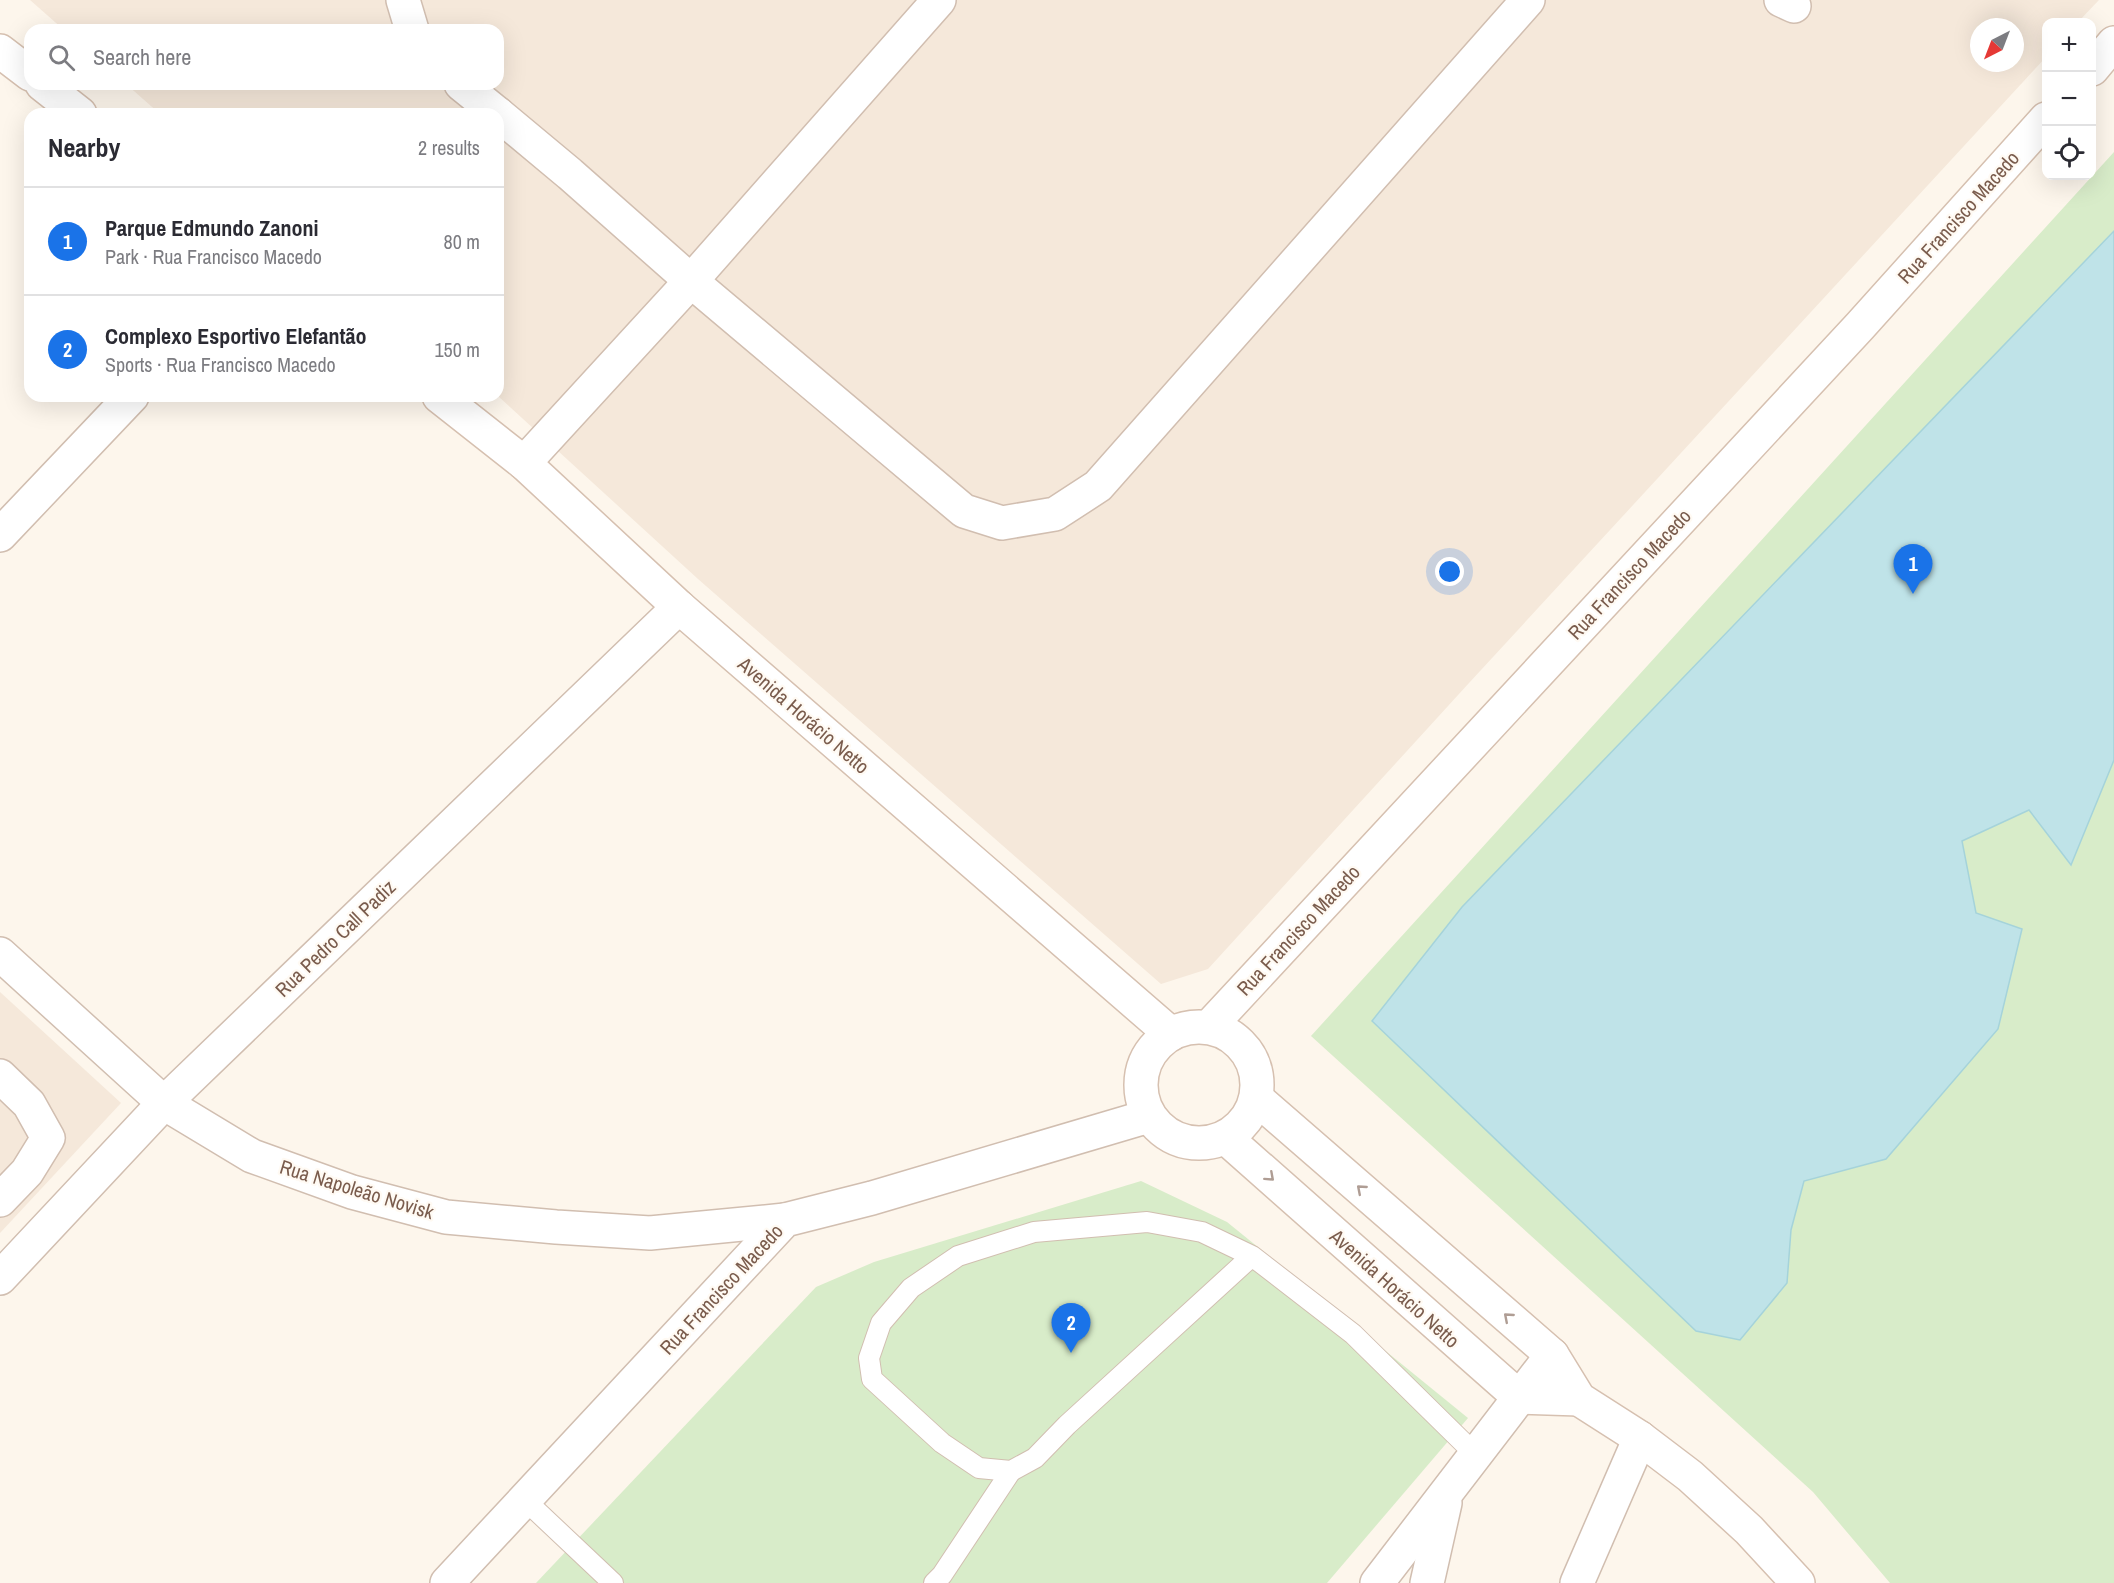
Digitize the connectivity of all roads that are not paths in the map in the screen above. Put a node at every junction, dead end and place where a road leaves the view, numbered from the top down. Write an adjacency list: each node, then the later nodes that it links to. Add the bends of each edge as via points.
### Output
1 (403, 0): 4 (street)
2 (939, 0): 15 (street)
3 (1528, 0): 15 (street, via 1098,486 1055,514 1002,523 964,511)
4 (410, 24)
5 (2114, 43): 7 (street)
6 (0, 51): 8 (street)
7 (2096, 63)
8 (24, 69)
9 (50, 90): 11 (street)
10 (469, 90): 12 (street)
11 (72, 108)
12 (491, 108)
13 (504, 119): 15 (street)
14 (2042, 123): 22 (street, Rua Francisco Macedo, via 1860,326)
15 (691, 281): 18 (street)
16 (126, 402): 19 (street)
17 (447, 402): 18 (street, Avenida Horácio Netto)
18 (524, 463): 20 (street, Avenida Horácio Netto)
19 (0, 535)
20 (679, 607): 23 (street, Avenida Horácio Netto); 26 (street, Rua Pedro Call Padiz)
21 (0, 954): 26 (street, Rua Napoleão Novisk)
22 (1209, 1028): 23 (street, via 1190,1027); 25 (street, via 1242,1045 1258,1080)
23 (1172, 1034): 27 (street, via 1156,1045 1146,1060 1142,1099)
24 (0, 1076): 29 (street, via 29,1104 48,1138 27,1172)
25 (1256, 1098): 28 (street, via 1250,1115); 33 (street, one-way to 25)
26 (164, 1103): 30 (street, Rua Napoleão Novisk, via 252,1156 352,1192 446,1217 650,1233); 32 (street, Rua Pedro Call Padiz)
27 (1149, 1116): 28 (street, via 1164,1132 1183,1142 1205,1144); 30 (street, Rua Francisco Macedo)
28 (1226, 1138): 34 (street, Avenida Horácio Netto, one-way to 34)
29 (0, 1200)
30 (785, 1220): 40 (street, Rua Francisco Macedo)
31 (1252, 1256): 37 (lane, via 1353,1334); 38 (lane, via 1035,1458); 38 (lane, via 1202,1232 1147,1222 1093,1225 1034,1232 958,1257 911,1288 881,1323 869,1358 872,1379 942,1443 979,1468)
32 (0, 1278)
33 (1552, 1355): 34 (street); 35 (street)
34 (1519, 1397): 35 (street); 37 (street)
35 (1579, 1399): 36 (street)
36 (1640, 1438): 46 (street); 47 (street, via 1690,1476 1749,1530)
37 (1475, 1454): 39 (street)
38 (1011, 1471): 43 (lane)
39 (1446, 1495): 44 (street); 45 (street)
40 (525, 1500): 41 (street, Rua Francisco Macedo); 42 (lane)
41 (447, 1583)
42 (614, 1583)
43 (934, 1583)
44 (1377, 1583)
45 (1427, 1583)
46 (1577, 1583)
47 (1798, 1583)

